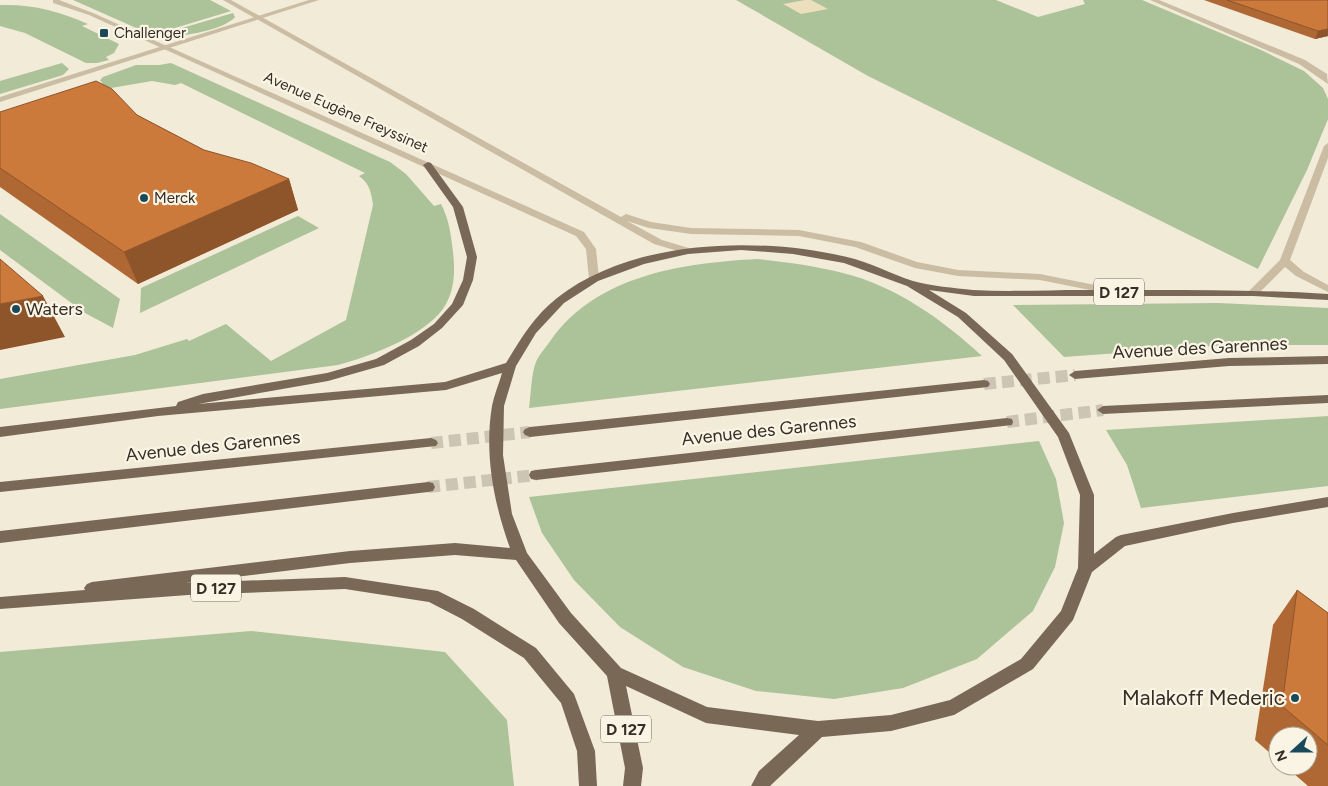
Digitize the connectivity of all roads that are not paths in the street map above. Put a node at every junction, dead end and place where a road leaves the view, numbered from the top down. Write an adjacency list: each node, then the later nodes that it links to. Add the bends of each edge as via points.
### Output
1 (56, 0): 6 (street, Avenue Eugène Freyssinet)
2 (226, 0): 5 (street, Avenue Eugène Freyssinet)
3 (316, 0): 5 (street)
4 (1153, 0): 7 (street, via 1271,48)
5 (261, 18): 6 (street); 11 (street, Avenue Eugène Freyssinet)
6 (165, 48): 8 (street); 10 (street, Avenue Eugène Freyssinet)
7 (1327, 78)
8 (0, 100)
9 (1328, 146): 13 (street)
10 (428, 166): 14 (street, Avenue Eugène Freyssinet, via 580,234 591,249); 26 (main road, via 458,207 472,257 468,280 457,305 438,326 380,362 328,377 203,398)
11 (600, 209): 12 (street, Avenue Eugène Freyssinet, via 658,242); 17 (street, via 649,224 691,231 799,233 858,244 915,265 958,273 1040,277)
12 (688, 251): 14 (main road, via 642,261); 15 (main road, via 741,247 793,251 846,260)
13 (1285, 261): 16 (street, via 1300,274); 18 (street)
14 (594, 279): 21 (main road, via 560,302 531,332)
15 (910, 284): 17 (main road, D 127, via 974,293); 37 (main road, via 962,315 1008,357 1064,436 1087,495)
16 (1328, 289)
17 (1115, 292): 18 (main road, D 127)
18 (1253, 293): 19 (main road, D 127)
19 (1328, 297)
20 (1328, 360): 22 (main road, Avenue des Garennes, via 1228,362)
21 (510, 366): 26 (main road, via 446,386); 36 (main road, via 498,406 496,455 505,514)
22 (1075, 375)
23 (984, 384): 29 (main road, Avenue des Garennes)
24 (1328, 399): 25 (main road)
25 (1103, 410)
26 (158, 412): 28 (main road)
27 (1007, 422): 31 (main road, Avenue des Garennes)
28 (0, 432)
29 (530, 432)
30 (430, 443): 32 (main road, Avenue des Garennes)
31 (536, 475)
32 (0, 487)
33 (428, 487): 35 (main road)
34 (1328, 502): 37 (main road, via 1121,541)
35 (0, 537)
36 (520, 555): 38 (main road, via 455,549 350,557); 39 (main road, via 564,618)
37 (1086, 568): 40 (main road, via 1067,615 1027,664 954,707 891,723)
38 (0, 601): 41 (main road, D 127, via 345,583 432,596 468,614 530,653 568,699 586,751)
39 (614, 673): 40 (main road, via 706,715); 42 (main road, D 127, via 634,768)
40 (818, 729): 43 (main road, via 765,777)
41 (588, 786)
42 (632, 786)
43 (760, 786)

